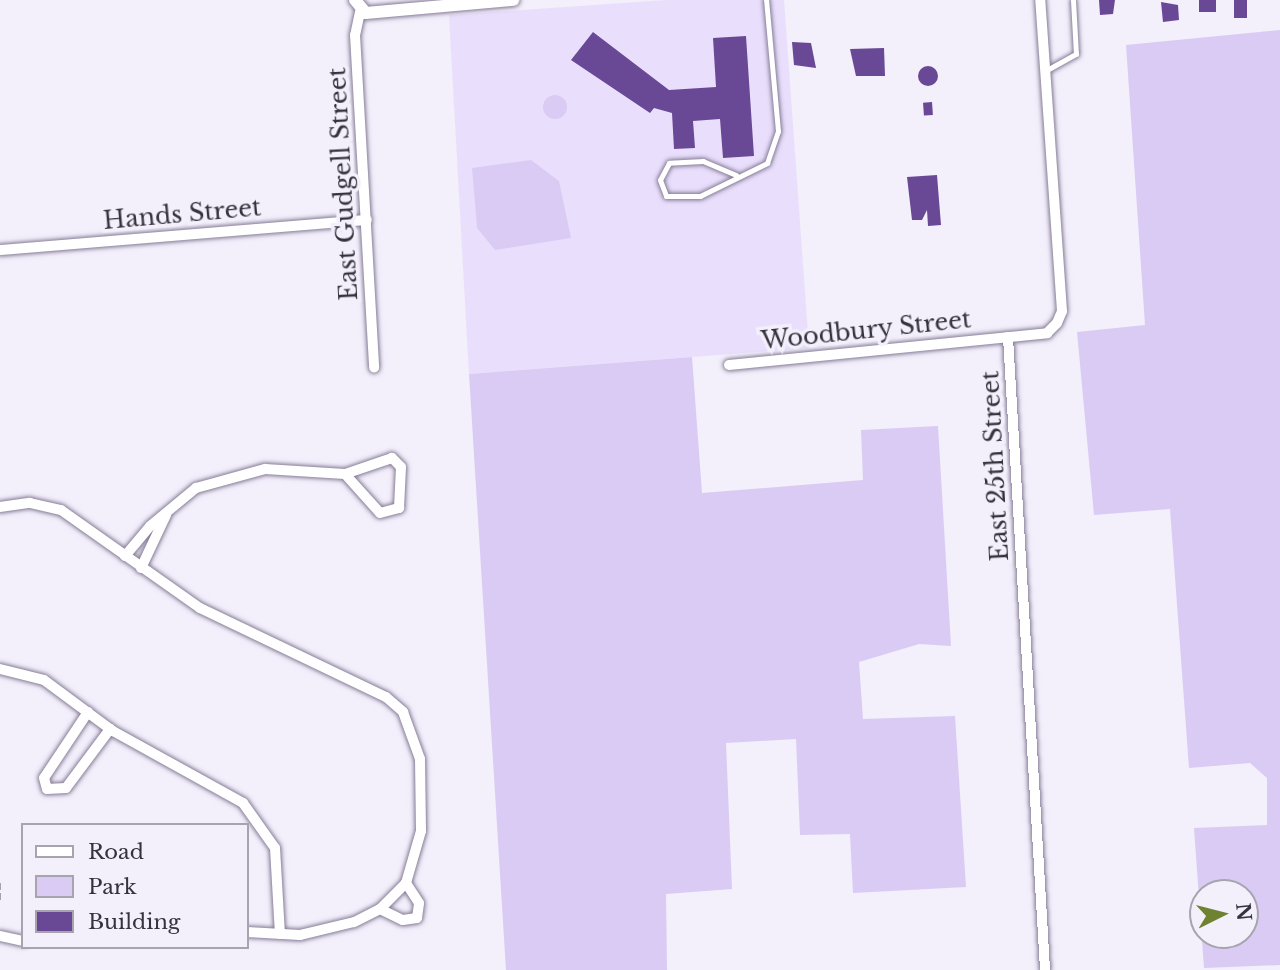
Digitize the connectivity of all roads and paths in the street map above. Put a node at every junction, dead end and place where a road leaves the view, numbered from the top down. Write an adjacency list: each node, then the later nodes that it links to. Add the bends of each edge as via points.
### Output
1 (513, 0): 5 (street)
2 (766, 0): 7 (lane, via 776,148 767,163)
3 (1040, 0): 6 (street, East 25th Street)
4 (1073, 0): 6 (lane, via 1076,54)
5 (357, 6): 8 (street, East Gudgell Street)
6 (1045, 71): 10 (street, East 25th Street, via 1062,311 1047,333)
7 (736, 175): 7 (lane, via 699,196 666,196 660,180 669,163 703,161)
8 (367, 220): 9 (street, Hands Street); 12 (street, East Gudgell Street)
9 (0, 250)
10 (1009, 337): 11 (street, Woodbury Street); 29 (street, East 25th Street)
11 (729, 365)
12 (374, 367)
13 (345, 474): 13 (street, via 380,513 399,508 401,467 392,458); 15 (street, via 265,469 211,480)
14 (0, 507): 16 (street, via 30,503 61,510)
15 (166, 514): 16 (street); 17 (street)
16 (125, 556): 17 (street)
17 (141, 568): 22 (street, via 200,608 386,697 402,712 415,733 420,771 421,831)
18 (0, 669): 19 (street, via 44,680)
19 (88, 712): 20 (street); 20 (street, via 44,778 47,789 66,788)
20 (110, 729): 26 (street, via 243,803 267,830 279,867)
21 (0, 883): 23 (path)
22 (406, 883): 24 (street); 24 (street, via 419,903 417,918 403,920)
23 (0, 900)
24 (380, 909): 26 (street, via 354,922)
25 (248, 932): 26 (street)
26 (280, 934)
27 (0, 936): 28 (street)
28 (21, 941)
29 (1045, 970)

